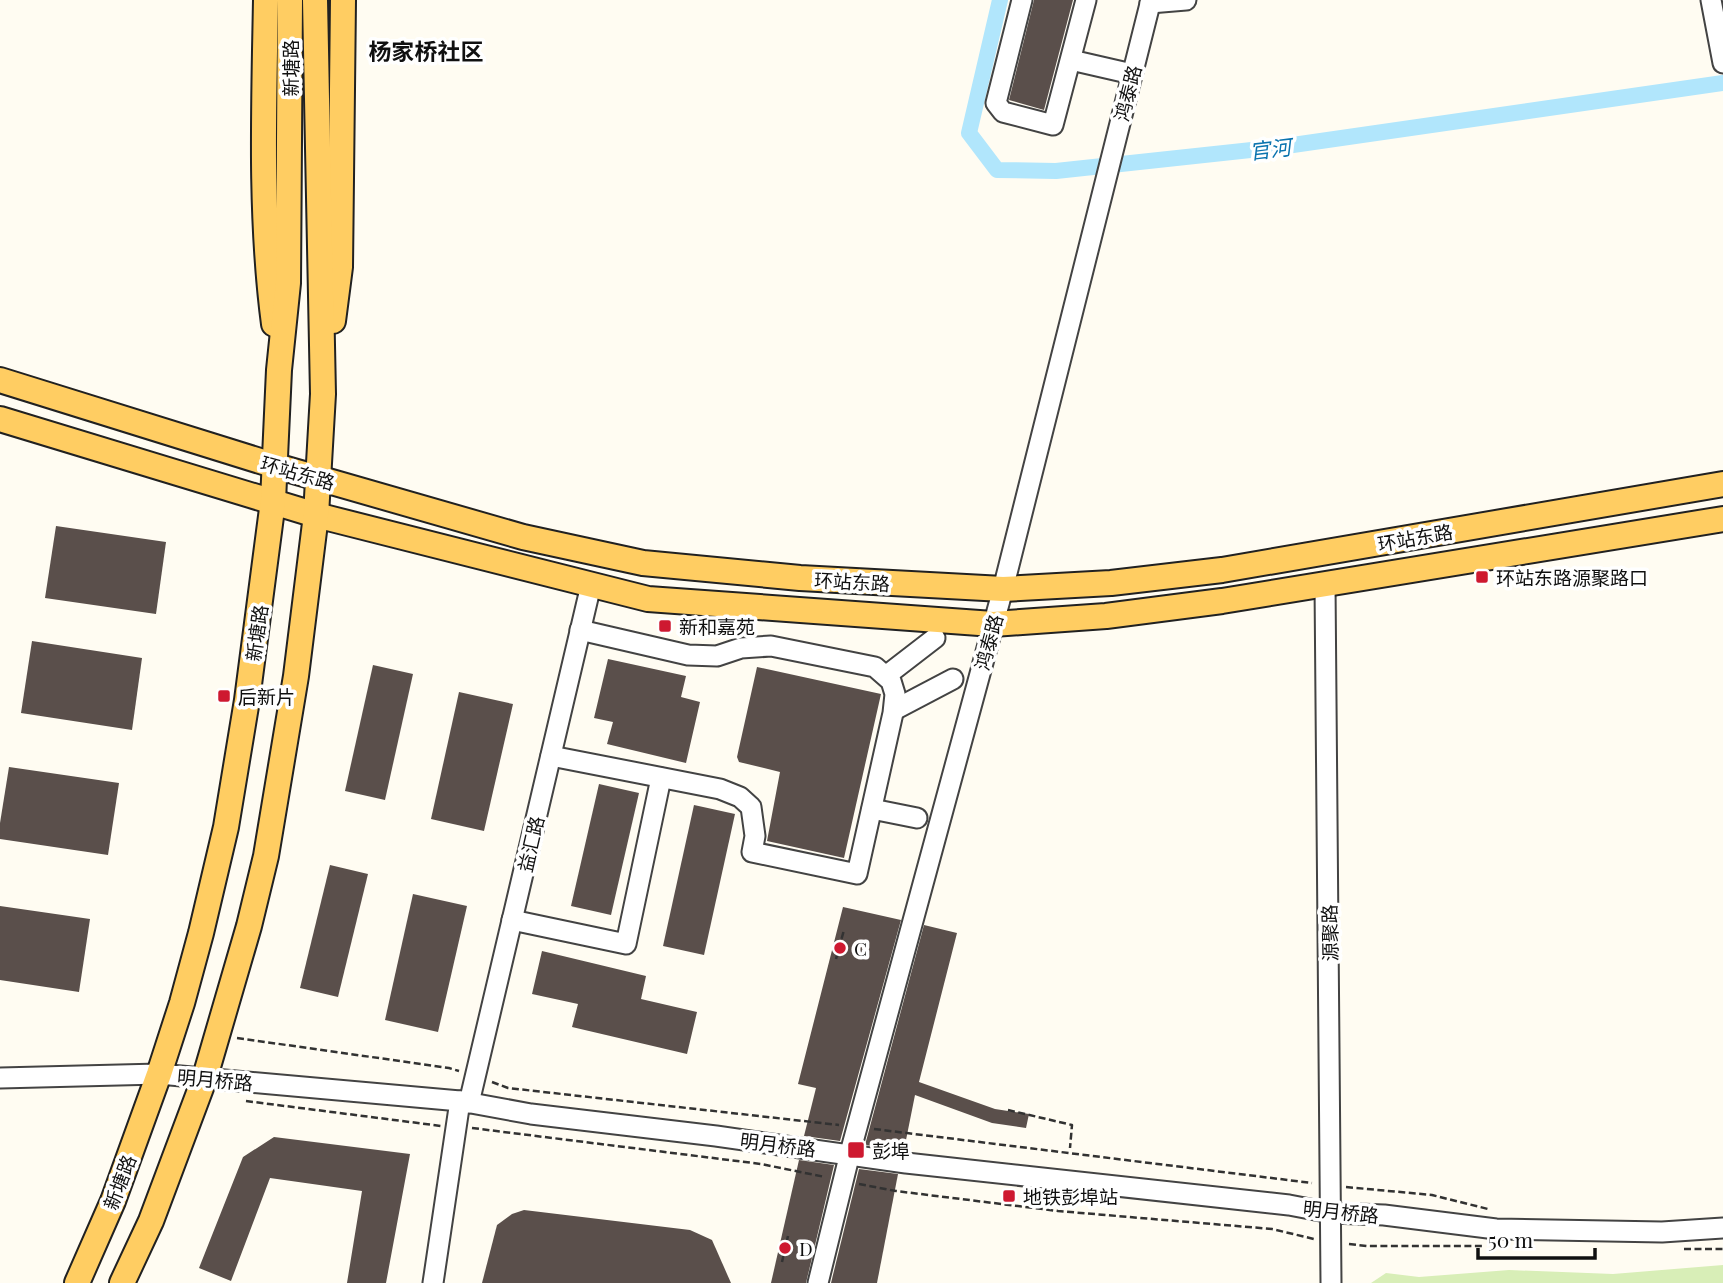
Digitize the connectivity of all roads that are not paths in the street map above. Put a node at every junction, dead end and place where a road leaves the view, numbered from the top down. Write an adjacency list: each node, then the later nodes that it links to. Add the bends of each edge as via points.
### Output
1 (266, 0): 13 (main road, via 268,274)
2 (290, 0): 13 (main road, 新塘路, via 288,283)
3 (315, 0): 15 (main road, 新塘路)
4 (343, 0): 15 (main road, via 340,267)
5 (1022, 0): 11 (street, via 996,103 1003,112 1053,125)
6 (1086, 0): 11 (street)
7 (1186, 0): 9 (street)
8 (1711, 0): 10 (street)
9 (1150, 1): 12 (street, 鸿泰路)
10 (1722, 56)
11 (1071, 60): 12 (street)
12 (1132, 74): 25 (street, 鸿泰路)
13 (279, 370): 17 (main road, 新塘路)
14 (0, 380): 17 (main road, 环站东路)
15 (323, 394): 18 (main road, 新塘路)
16 (0, 419): 20 (main road, 环站东路)
17 (276, 466): 18 (main road, 环站东路); 20 (main road, 新塘路)
18 (317, 478): 21 (main road, 新塘路); 25 (main road, 环站东路, via 523,537 643,564)
19 (1723, 484): 25 (main road, 环站东路, via 1222,570)
20 (273, 501): 21 (main road, 环站东路); 37 (main road, 新塘路, via 226,827 201,933)
21 (316, 515): 24 (main road, 环站东路); 38 (main road, 新塘路, via 296,676 266,856)
22 (1723, 519): 23 (main road, 环站东路)
23 (1325, 584): 26 (main road, 环站东路, via 1106,616); 42 (street, 源聚路)
24 (590, 585): 26 (main road, 环站东路, via 648,599); 27 (street, 益汇路)
25 (1003, 589): 26 (street, 鸿泰路)
26 (993, 624): 41 (street, 鸿泰路)
27 (580, 630): 29 (street, via 688,655 717,656 771,646 853,661); 32 (street, 益汇路)
28 (935, 638): 29 (street)
29 (887, 675): 31 (street, via 895,694)
30 (953, 679): 31 (street)
31 (894, 710): 34 (street)
32 (551, 756): 33 (street); 36 (street, 益汇路)
33 (661, 778): 34 (street, via 740,797 751,807 752,852 857,874); 36 (street, via 626,944)
34 (872, 809): 35 (street)
35 (917, 818)
36 (512, 920): 40 (street, 益汇路)
37 (159, 1074): 38 (street, 明月桥路); 39 (street, 明月桥路); 44 (main road, 新塘路, via 113,1201)
38 (205, 1077): 40 (street, 明月桥路); 45 (main road, 新塘路, via 151,1221)
39 (0, 1078)
40 (465, 1102): 41 (street, 明月桥路); 46 (street, 益汇路)
41 (850, 1153): 42 (street, 明月桥路); 47 (street, 鸿泰路)
42 (1331, 1213): 43 (street, 明月桥路, via 1496,1229 1662,1232); 48 (street, 源聚路)
43 (1723, 1228)
44 (77, 1283)
45 (122, 1283)
46 (433, 1283)
47 (818, 1283)
48 (1331, 1283)

